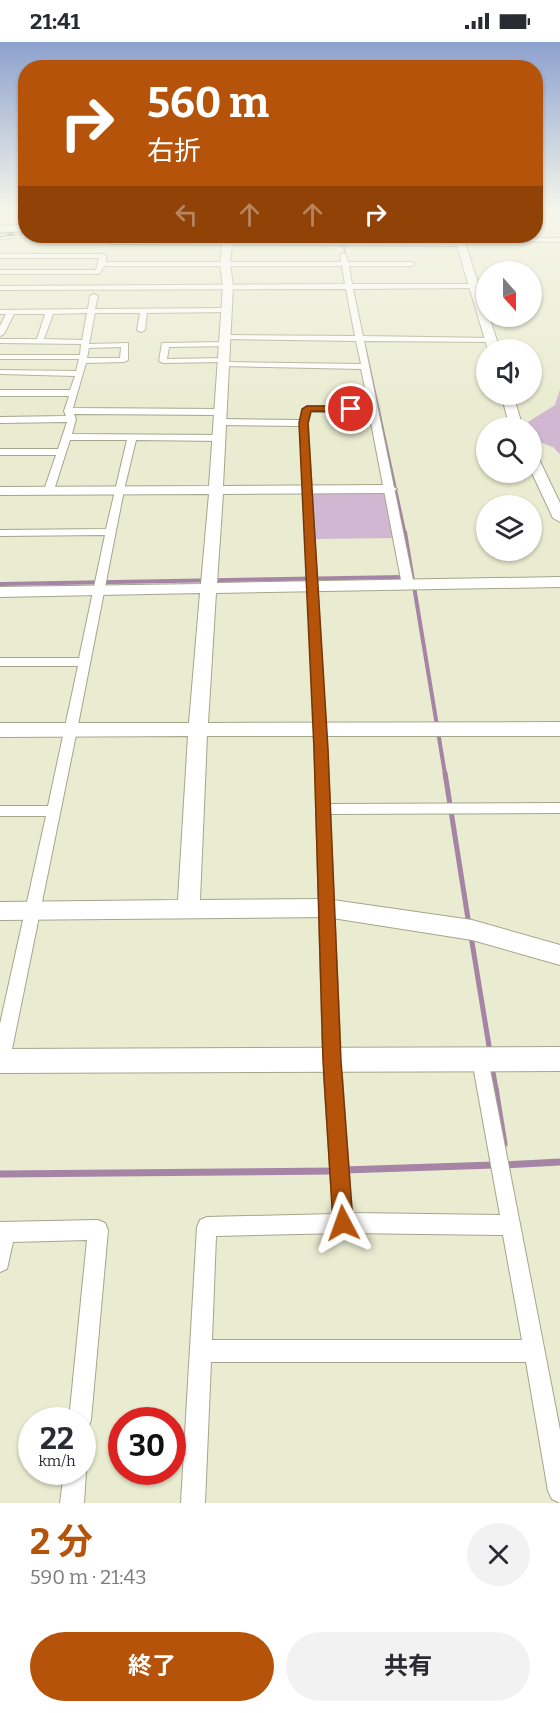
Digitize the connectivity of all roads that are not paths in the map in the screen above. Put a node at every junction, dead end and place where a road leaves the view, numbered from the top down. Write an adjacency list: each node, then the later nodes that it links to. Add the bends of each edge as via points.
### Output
1 (227, 277): 4 (street)
2 (346, 277): 7 (street)
3 (471, 277): 5 (street)
4 (228, 286): 6 (street); 7 (street); 9 (street)
5 (474, 286): 7 (street); 17 (street)
6 (0, 288)
7 (348, 288): 19 (street)
8 (94, 296): 11 (street)
9 (227, 310): 12 (street); 18 (street)
10 (50, 311): 11 (street); 14 (street); 21 (street)
11 (90, 311): 12 (street); 22 (street)
12 (144, 311): 15 (street)
13 (0, 312): 14 (street)
14 (11, 312): 16 (street)
15 (141, 330)
16 (0, 334)
17 (490, 339)
18 (225, 340): 19 (street); 26 (street); 26 (street, via 165,345 163,361)
19 (362, 340): 23 (street); 27 (street)
20 (0, 341): 21 (street)
21 (40, 341): 22 (street)
22 (86, 344): 25 (street); 25 (street, via 125,345 124,360)
23 (476, 344)
24 (0, 357): 25 (street)
25 (83, 359): 29 (street)
26 (224, 362): 27 (street); 34 (street)
27 (365, 367): 32 (street)
28 (0, 372): 29 (street)
29 (80, 374): 31 (street)
30 (0, 393): 31 (street)
31 (74, 393): 33 (street)
32 (374, 409): 36 (street, via 307,409); 44 (street)
33 (70, 415): 34 (street); 35 (street); 37 (street)
34 (221, 417): 36 (street); 39 (street)
35 (0, 420)
36 (304, 423): 47 (street)
37 (66, 437): 38 (street); 41 (street)
38 (132, 438): 39 (street); 46 (street)
39 (220, 438): 43 (street)
40 (0, 452): 41 (street)
41 (61, 452): 45 (street)
42 (542, 480): 49 (street)
43 (217, 489): 46 (street); 47 (street); 56 (street)
44 (390, 489): 47 (street); 53 (street)
45 (49, 490): 46 (street); 48 (street)
46 (119, 490): 50 (street)
47 (308, 490): 52 (street)
48 (0, 491)
49 (560, 518)
50 (111, 532): 51 (street); 55 (street)
51 (0, 533)
52 (312, 582): 53 (street); 56 (street); 61 (street)
53 (411, 582): 54 (street)
54 (560, 582)
55 (100, 584): 56 (street); 57 (street); 59 (street)
56 (210, 588): 60 (street)
57 (0, 592)
58 (0, 662): 59 (street)
59 (83, 662): 64 (street)
60 (198, 729): 61 (street); 64 (street); 69 (street)
61 (320, 729): 62 (street); 66 (street)
62 (560, 729)
63 (0, 730): 64 (street)
64 (71, 730): 68 (street)
65 (560, 808): 66 (street)
66 (323, 809): 70 (street)
67 (0, 811): 68 (street)
68 (54, 811): 72 (street)
69 (189, 908): 70 (street); 72 (street)
70 (326, 908): 73 (street, via 472,930); 76 (street)
71 (0, 911): 72 (street)
72 (33, 911): 77 (street)
73 (560, 955)
74 (560, 1059): 75 (street)
75 (481, 1060): 76 (street); 79 (street)
76 (332, 1061): 77 (street); 78 (street)
77 (0, 1062)
78 (343, 1223): 79 (street); 82 (street, via 207,1227)
79 (510, 1225): 83 (street)
80 (2, 1232): 81 (street); 84 (street, via 98,1230)
81 (0, 1262)
82 (201, 1351): 83 (street); 88 (street)
83 (535, 1351): 86 (street)
84 (81, 1407)
85 (74, 1485): 87 (street)
86 (560, 1491)
87 (72, 1503)
88 (193, 1503)

